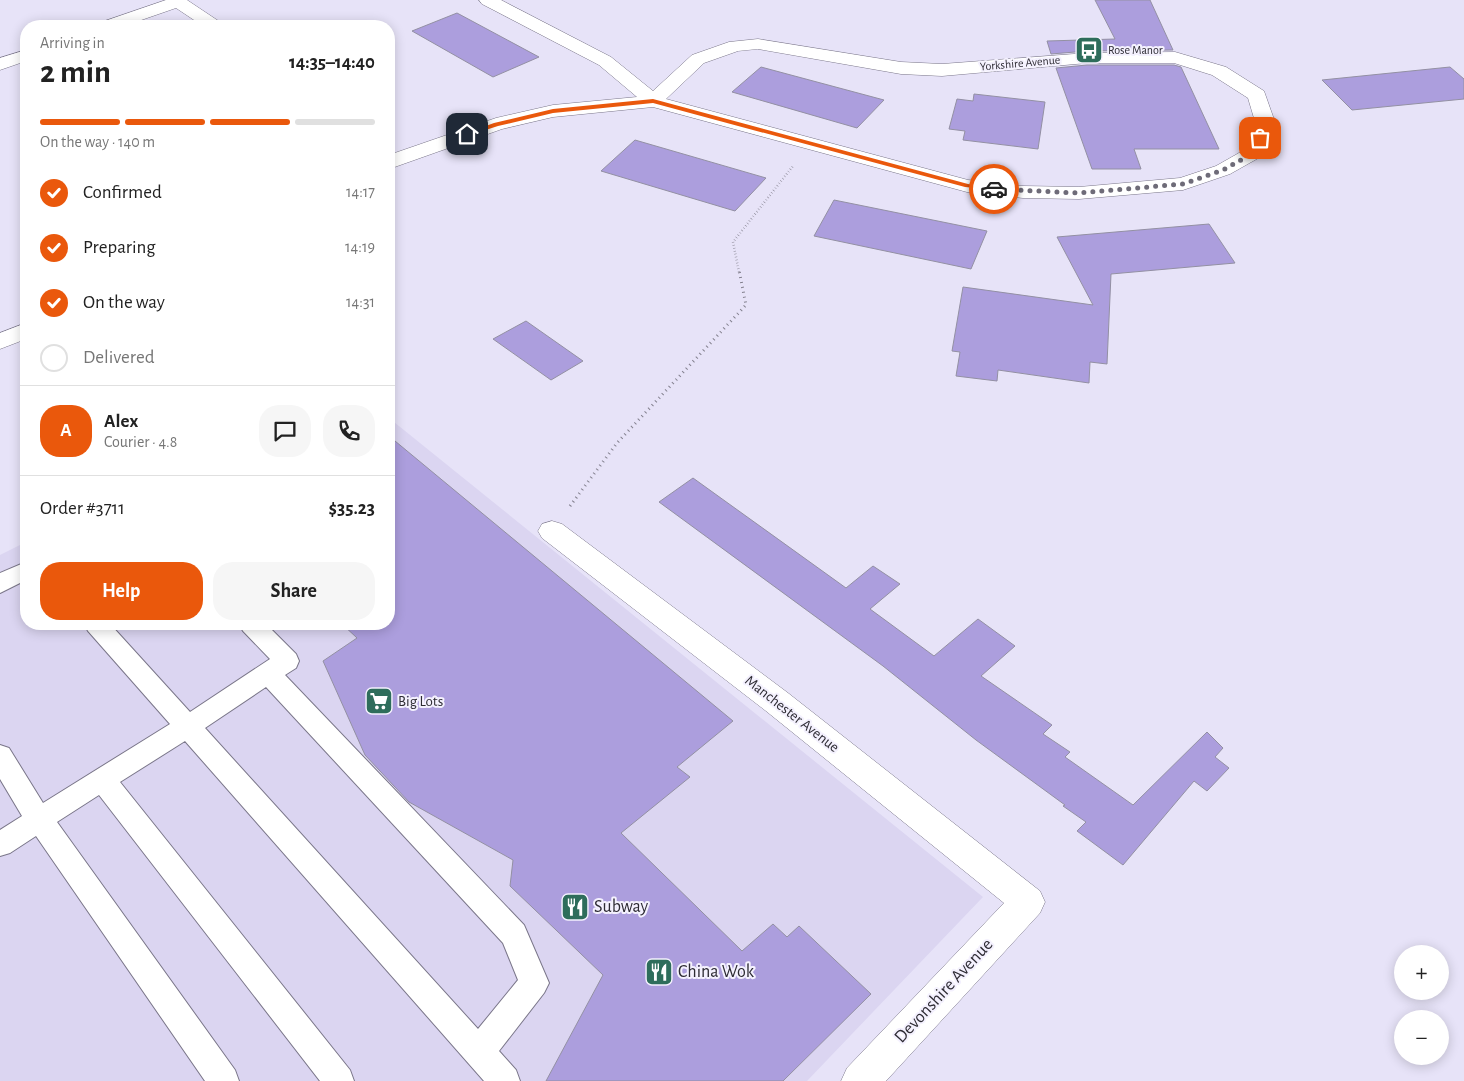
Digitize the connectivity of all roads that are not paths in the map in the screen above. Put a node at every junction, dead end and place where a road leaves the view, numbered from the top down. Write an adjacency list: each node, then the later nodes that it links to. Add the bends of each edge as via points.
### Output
1 (488, 0): 7 (street, via 605,61)
2 (176, 1): 3 (street); 4 (street)
3 (124, 20)
4 (205, 20)
5 (20, 57): 6 (street)
6 (0, 64)
7 (653, 101): 7 (street, Yorkshire Avenue, via 967,186 1023,192 1079,193 1183,184 1223,170 1255,152 1266,125 1257,95 1219,71 1175,57 1087,58 942,70 901,68 758,44 735,46 698,59); 8 (street, Yorkshire Avenue, via 553,111 496,124)
8 (397, 159)
9 (20, 333): 10 (street)
10 (0, 342)
11 (552, 531): 22 (street, Manchester Avenue, via 777,702)
12 (20, 573): 13 (lane)
13 (0, 584)
14 (101, 630): 17 (lane)
15 (257, 630): 16 (lane, via 287,661)
16 (268, 673): 17 (lane); 23 (lane, via 514,934 534,983)
17 (188, 726): 19 (lane); 23 (lane)
18 (0, 756): 20 (lane)
19 (102, 779): 20 (lane); 25 (lane)
20 (39, 819): 21 (lane); 24 (lane)
21 (0, 844)
22 (1028, 902): 27 (street, Devonshire Avenue)
23 (480, 1052): 26 (lane)
24 (224, 1081)
25 (339, 1081)
26 (505, 1081)
27 (860, 1081)

